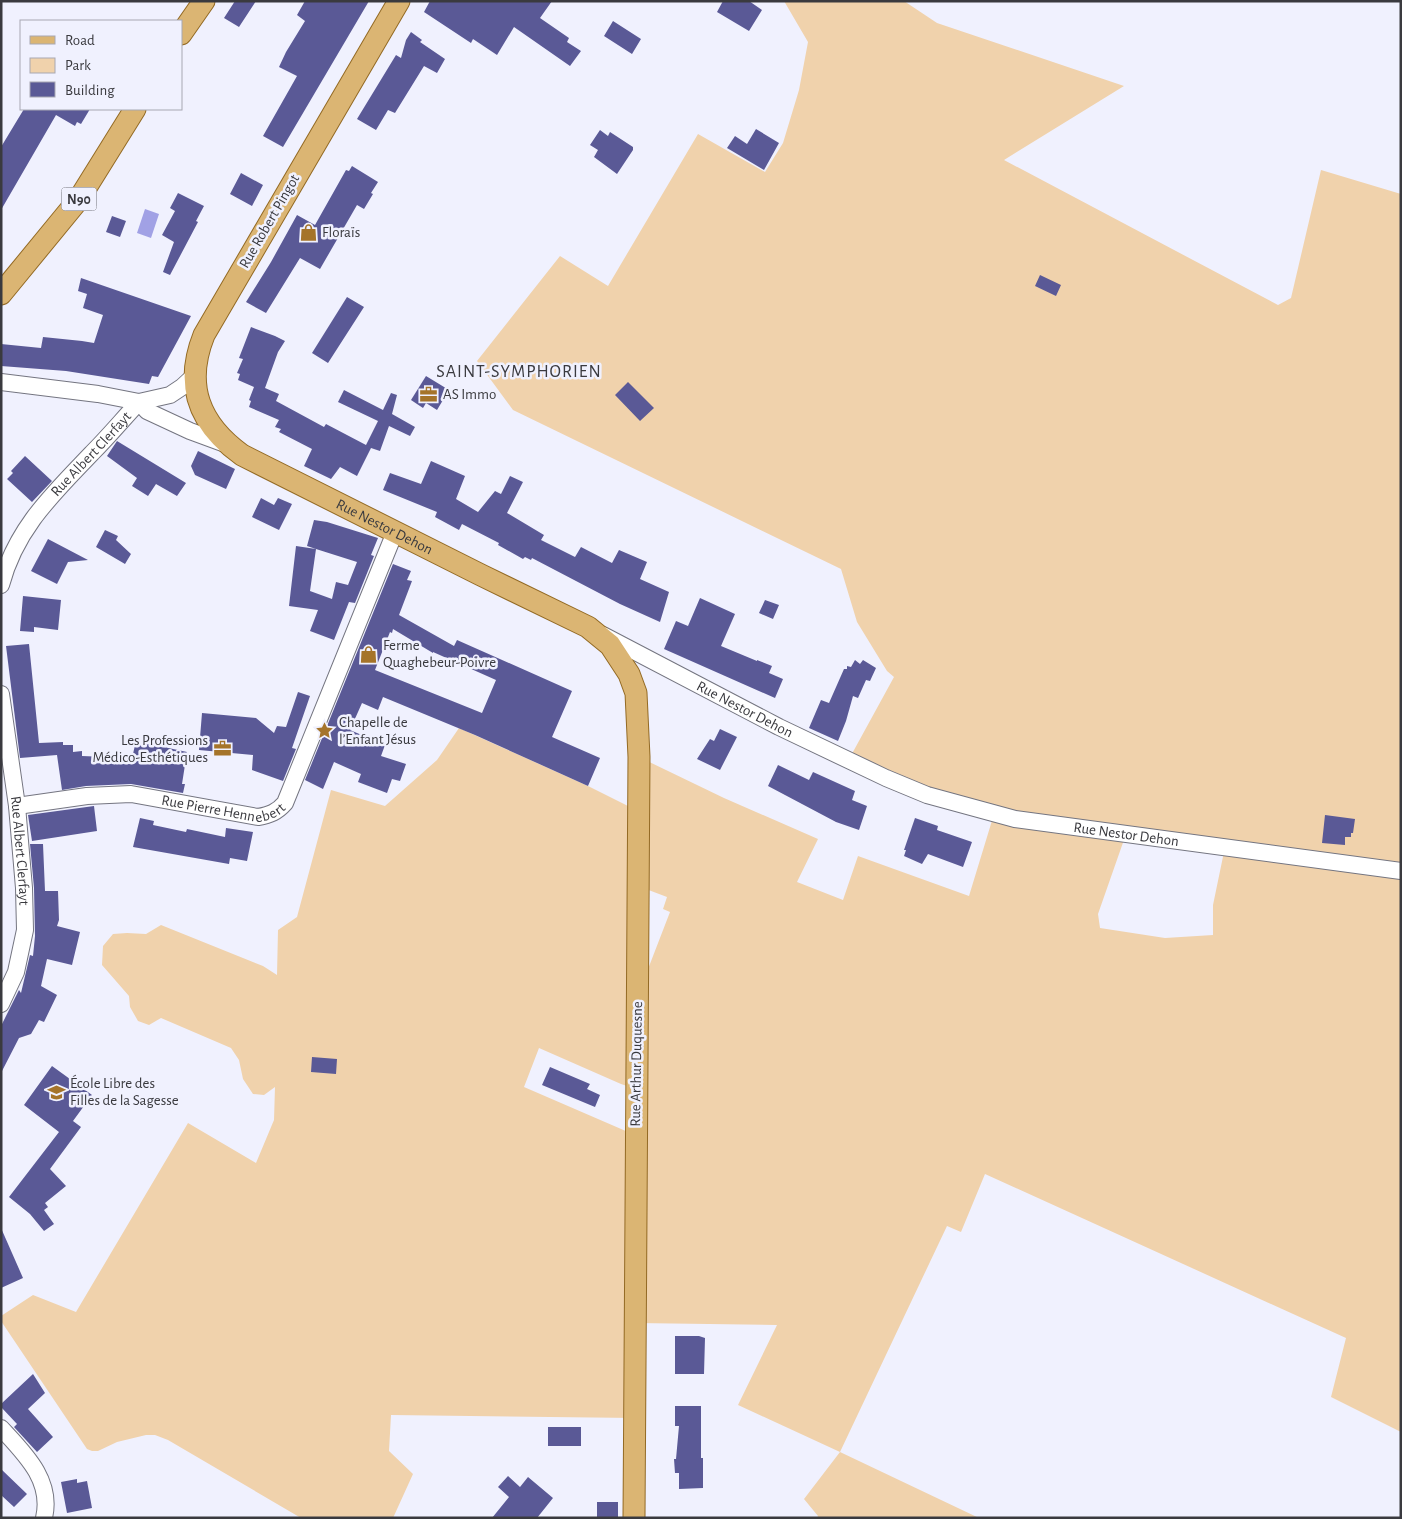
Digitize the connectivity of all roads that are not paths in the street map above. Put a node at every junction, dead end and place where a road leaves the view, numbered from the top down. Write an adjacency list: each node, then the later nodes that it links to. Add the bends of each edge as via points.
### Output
1 (204, 1): 3 (main road)
2 (399, 1): 6 (main road, Rue Robert Pingot, via 204,335)
3 (182, 33)
4 (134, 110): 5 (main road, N90, via 79,199)
5 (5, 288)
6 (195, 375): 8 (street, Rue Nestor Dehon, via 170,395); 9 (main road, Rue Robert Pingot, via 197,396 205,416)
7 (1, 382): 8 (street, Rue Nestor Dehon)
8 (139, 402): 9 (street, Rue Nestor Dehon, via 147,411); 11 (street, Rue Albert Clerfayt, via 29,523 12,553)
9 (230, 446): 10 (main road, Rue Nestor Dehon, via 248,459)
10 (395, 532): 12 (main road, Rue Nestor Dehon); 14 (street, Rue Pierre Hennebert, via 285,803 278,810 258,817 131,794 87,796)
11 (1, 584)
12 (588, 627): 15 (street, Rue Nestor Dehon, via 848,761 964,806 1015,819); 19 (main road, Rue Arthur Duquesne, via 620,658 636,693 637,709)
13 (1, 694): 14 (street, Rue Albert Clerfayt)
14 (17, 806): 16 (street, Rue Albert Clerfayt, via 25,930 16,972)
15 (1401, 871)
16 (1, 1004)
17 (1, 1428): 18 (street, via 37,1469 45,1494)
18 (44, 1518)
19 (634, 1518)

